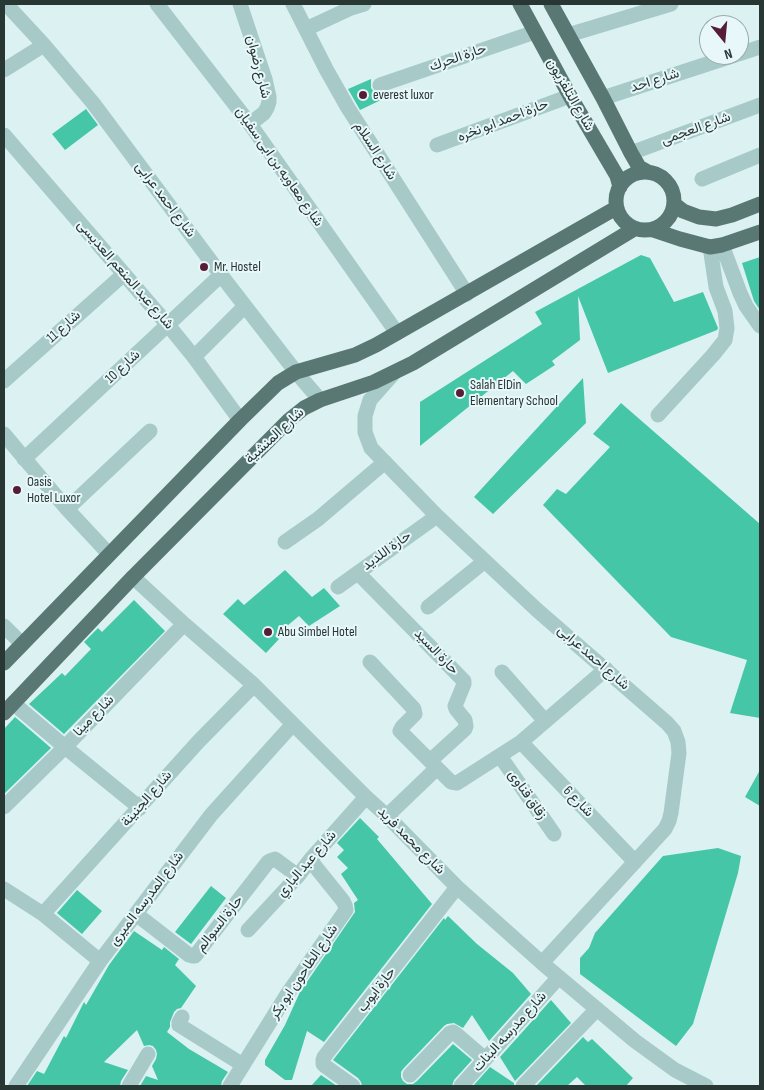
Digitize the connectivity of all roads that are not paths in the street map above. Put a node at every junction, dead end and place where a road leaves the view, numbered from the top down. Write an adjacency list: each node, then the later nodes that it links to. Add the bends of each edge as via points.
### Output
1 (157, 4): 19 (street, شارع معاويه بن ابى سفيان)
2 (240, 4): 19 (street, شارع رضوان, via 269,96 264,113)
3 (293, 4): 9 (street, شارع السلام)
4 (364, 4): 9 (street)
5 (520, 4): 10 (main road, شارع التلفزيون)
6 (551, 4): 11 (main road, شارع التلفزيون)
7 (671, 4): 11 (street)
8 (15, 7): 12 (street, شارع احمد عرابى)
9 (306, 29): 36 (street, شارع السلام, via 348,108)
10 (535, 32): 15 (street, حارة الحرك); 16 (main road, شارع التلفزيون)
11 (568, 35): 17 (main road, شارع التلفزيون)
12 (44, 44): 14 (street); 35 (street, شارع احمد عرابى, via 93,103)
13 (704, 65): 17 (street, شارع احد)
14 (4, 70)
15 (380, 85)
16 (570, 96): 21 (street, حارة احمد ابو نخره); 26 (main road, شارع التلفزيون, via 617,176)
17 (603, 98): 22 (main road, شارع التلفزيون)
18 (760, 105): 22 (street, شارع العجمى)
19 (250, 124): 40 (street, شارع معاويه بن ابى سفيان)
20 (4, 135): 34 (street, شارع عبد المنعم العديسى)
21 (437, 145)
22 (631, 153): 24 (main road, شارع التلفزيون, via 639,167)
23 (760, 155): 25 (street)
24 (648, 172): 26 (main road, via 627,178); 27 (main road, via 668,183)
25 (702, 179)
26 (620, 187): 29 (main road)
27 (674, 204): 28 (main road, via 699,217 716,219); 31 (main road, via 662,226)
28 (760, 204)
29 (616, 208): 30 (main road, via 620,217); 36 (main road)
30 (634, 229): 31 (main road); 43 (main road, شارع المنشية)
31 (652, 230): 33 (main road)
32 (760, 232): 33 (main road)
33 (716, 246): 38 (street, via 746,306); 46 (street, via 716,287 728,328 725,340)
34 (124, 274): 39 (street, شارع عبد المنعم العديسى); 44 (street, شارع 11)
35 (221, 275): 37 (street, شارع احمد عرابى); 39 (street, شارع 10)
36 (467, 294): 40 (main road)
37 (245, 306): 41 (street); 42 (street, شارع احمد عرابى)
38 (759, 322)
39 (168, 325): 41 (street, شارع عبد المنعم العديسى); 50 (street, شارع 10)
40 (397, 333): 42 (main road, via 355,355)
41 (194, 357): 47 (street, شارع عبد المنعم العديسى)
42 (296, 372): 45 (street, شارع احمد عرابى); 47 (main road, via 278,382)
43 (394, 373): 45 (main road, شارع المنشية); 51 (street, شارع احمد عرابى, via 370,400 365,416 365,432 371,448)
44 (4, 381)
45 (320, 400): 58 (main road, شارع المنشية, via 289,420)
46 (658, 415)
47 (240, 420): 55 (main road)
48 (150, 432): 52 (street)
49 (4, 434): 50 (street)
50 (24, 459): 52 (street)
51 (384, 462): 53 (street, شارع احمد عرابى); 54 (street, via 318,519)
52 (67, 509): 55 (street)
53 (437, 516): 56 (street, شارع احمد عرابى); 57 (street, حارة اللديد)
54 (285, 542)
55 (110, 554): 63 (main road)
56 (485, 561): 60 (street); 66 (street, شارع احمد عرابى)
57 (358, 573): 59 (street, حارة اللديد); 75 (street, حارة السيد, via 464,681 455,706 465,720 465,729)
58 (133, 576): 61 (street, شارع محمد فريد); 69 (main road, شارع المنشية)
59 (338, 587)
60 (428, 607)
61 (184, 624): 68 (street, شارع محمد فريد); 73 (street, شارع مينا)
62 (4, 626): 63 (street)
63 (22, 644): 65 (main road)
64 (370, 662): 75 (street, via 414,709 414,716 400,731)
65 (4, 663)
66 (606, 669): 70 (street); 82 (street, شارع احمد عرابى, via 667,723 678,742 669,821)
67 (502, 672): 70 (street)
68 (254, 685): 71 (street, شارع محمد فريد); 78 (street, شارع الجنينة)
69 (8, 708): 73 (street)
70 (545, 721): 72 (street)
71 (293, 724): 76 (street, شارع محمد فريد); 87 (street, شارع المدرسه الميرى, via 211,815)
72 (521, 742): 74 (street); 82 (street, شارع 6)
73 (65, 747): 77 (street, شارع مينا); 78 (street)
74 (500, 756): 75 (street, via 457,783 451,782); 80 (street, زقاق قناوى)
75 (433, 764): 79 (street)
76 (366, 797): 79 (street, شارع محمد فريد); 81 (street, شارع عبد الباري)
77 (4, 807)
78 (140, 808): 86 (street, شارع الجنينة)
79 (387, 816): 84 (street, شارع محمد فريد)
80 (554, 834)
81 (310, 860): 83 (street, شارع عبد الباري); 96 (street, شارع الطاحون ابو بكر, via 346,905 346,910)
82 (635, 862): 90 (street, شارع احمد عرابى)
83 (298, 876): 87 (street, حارة السوالم, via 275,859 268,862 195,956 189,955); 88 (street, شارع عبد الباري)
84 (457, 887): 90 (street, شارع محمد فريد); 101 (street, حارة ايوب, via 324,1057 325,1066)
85 (4, 889): 86 (street)
86 (43, 914): 89 (street)
87 (136, 914): 89 (street, شارع المدرسه الميرى)
88 (248, 930)
89 (100, 961): 98 (street, شارع المدرسه الميرى)
90 (542, 963): 91 (street, شارع محمد فريد)
91 (559, 977): 92 (street, شارع محمد فريد); 95 (street, شارع مدرسه البنات)
92 (597, 1009): 103 (street); 104 (street, شارع محمد فريد, via 675,1070)
93 (182, 1017): 96 (street, via 179,1025)
94 (148, 1054): 99 (street)
95 (485, 1059): 97 (street, via 453,1032); 102 (street, شارع مدرسه البنات)
96 (242, 1066): 100 (street, شارع الطاحون ابو بكر)
97 (410, 1075)
98 (16, 1086)
99 (129, 1086)
100 (230, 1086)
101 (354, 1086)
102 (461, 1086)
103 (523, 1086)
104 (706, 1086)

